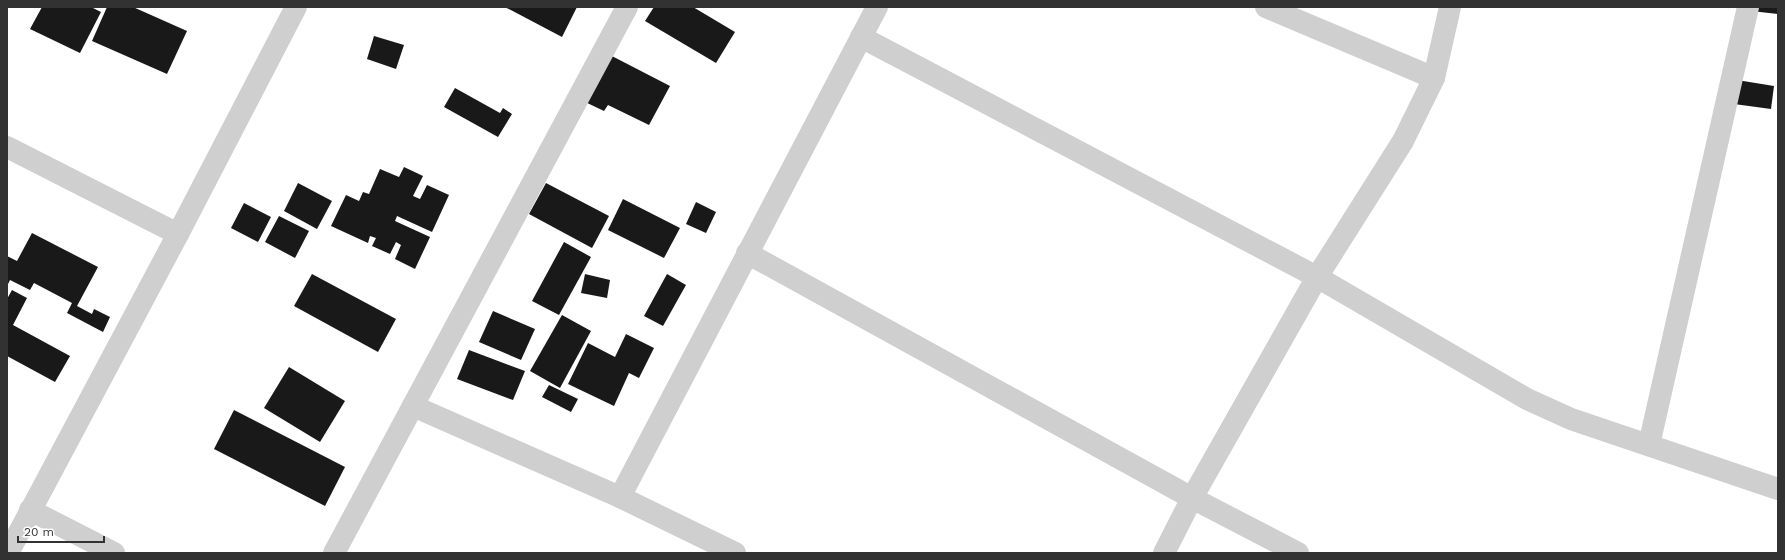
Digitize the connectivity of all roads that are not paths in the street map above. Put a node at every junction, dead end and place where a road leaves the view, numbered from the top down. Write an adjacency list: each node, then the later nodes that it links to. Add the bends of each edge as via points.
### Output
1 (296, 7): 10 (street)
2 (627, 7): 13 (street)
3 (877, 7): 7 (street)
4 (1266, 7): 8 (street)
5 (1450, 7): 8 (street)
6 (1748, 7): 14 (street)
7 (861, 37): 11 (street); 12 (street)
8 (1434, 78): 12 (street, via 1403,142)
9 (7, 147): 10 (street)
10 (178, 234): 18 (street)
11 (748, 253): 16 (street); 17 (street)
12 (1317, 277): 14 (street, via 1527,399 1571,419); 17 (street)
13 (413, 406): 16 (street); 21 (street)
14 (1649, 445): 15 (street)
15 (1778, 489)
16 (620, 497): 22 (street)
17 (1192, 498): 23 (street); 24 (street)
18 (30, 510): 19 (street); 20 (street)
19 (8, 553)
20 (114, 553)
21 (334, 553)
22 (735, 553)
23 (1164, 553)
24 (1298, 553)

